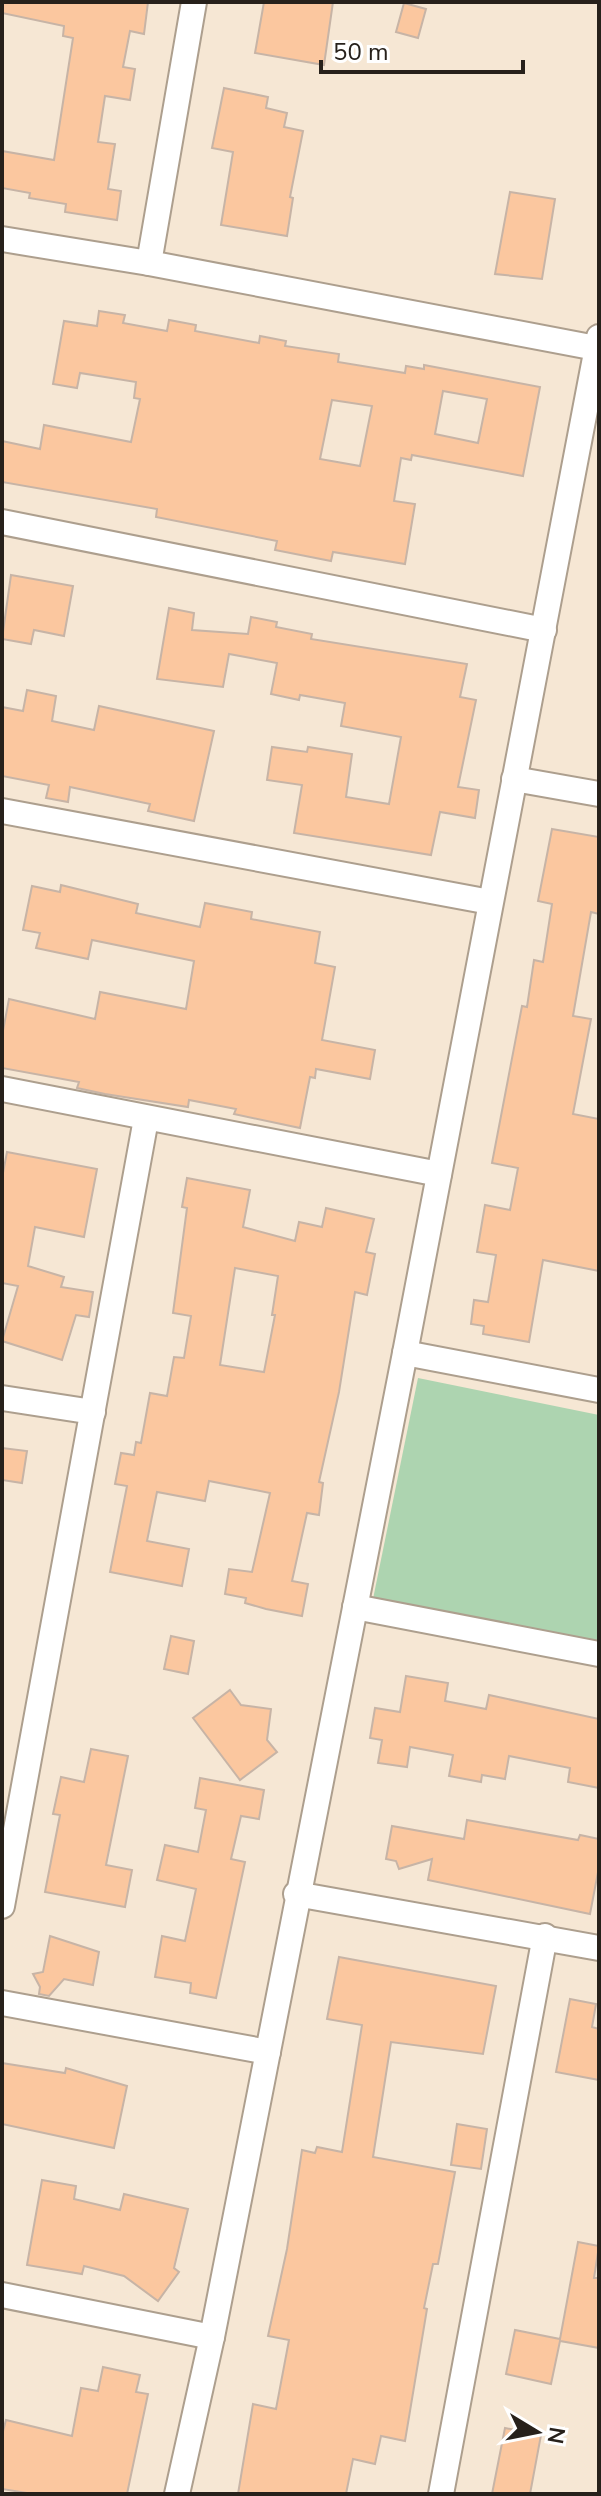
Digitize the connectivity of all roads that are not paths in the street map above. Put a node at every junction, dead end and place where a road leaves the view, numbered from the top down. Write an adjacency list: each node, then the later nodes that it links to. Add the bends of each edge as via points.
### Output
1 (194, 2): 3 (street)
2 (2, 239): 3 (street)
3 (149, 263): 4 (street)
4 (597, 342): 6 (street)
5 (2, 522): 6 (street)
6 (544, 630): 7 (street)
7 (514, 779): 8 (street); 10 (street)
8 (599, 794)
9 (2, 811): 10 (street)
10 (490, 902): 13 (street)
11 (2, 1089): 12 (street)
12 (146, 1119): 13 (street); 17 (street)
13 (439, 1174): 14 (street)
14 (405, 1353): 15 (street); 18 (street)
15 (599, 1390)
16 (2, 1398): 17 (street)
17 (93, 1412): 21 (street)
18 (355, 1607): 19 (street); 20 (street)
19 (599, 1654)
20 (296, 1894): 22 (street); 25 (street)
21 (2, 1906)
22 (545, 1936): 23 (street); 29 (street)
23 (599, 1948)
24 (2, 2003): 25 (street)
25 (268, 2052): 27 (street)
26 (2, 2295): 27 (street)
27 (212, 2337): 28 (street)
28 (177, 2494)
29 (441, 2494)

